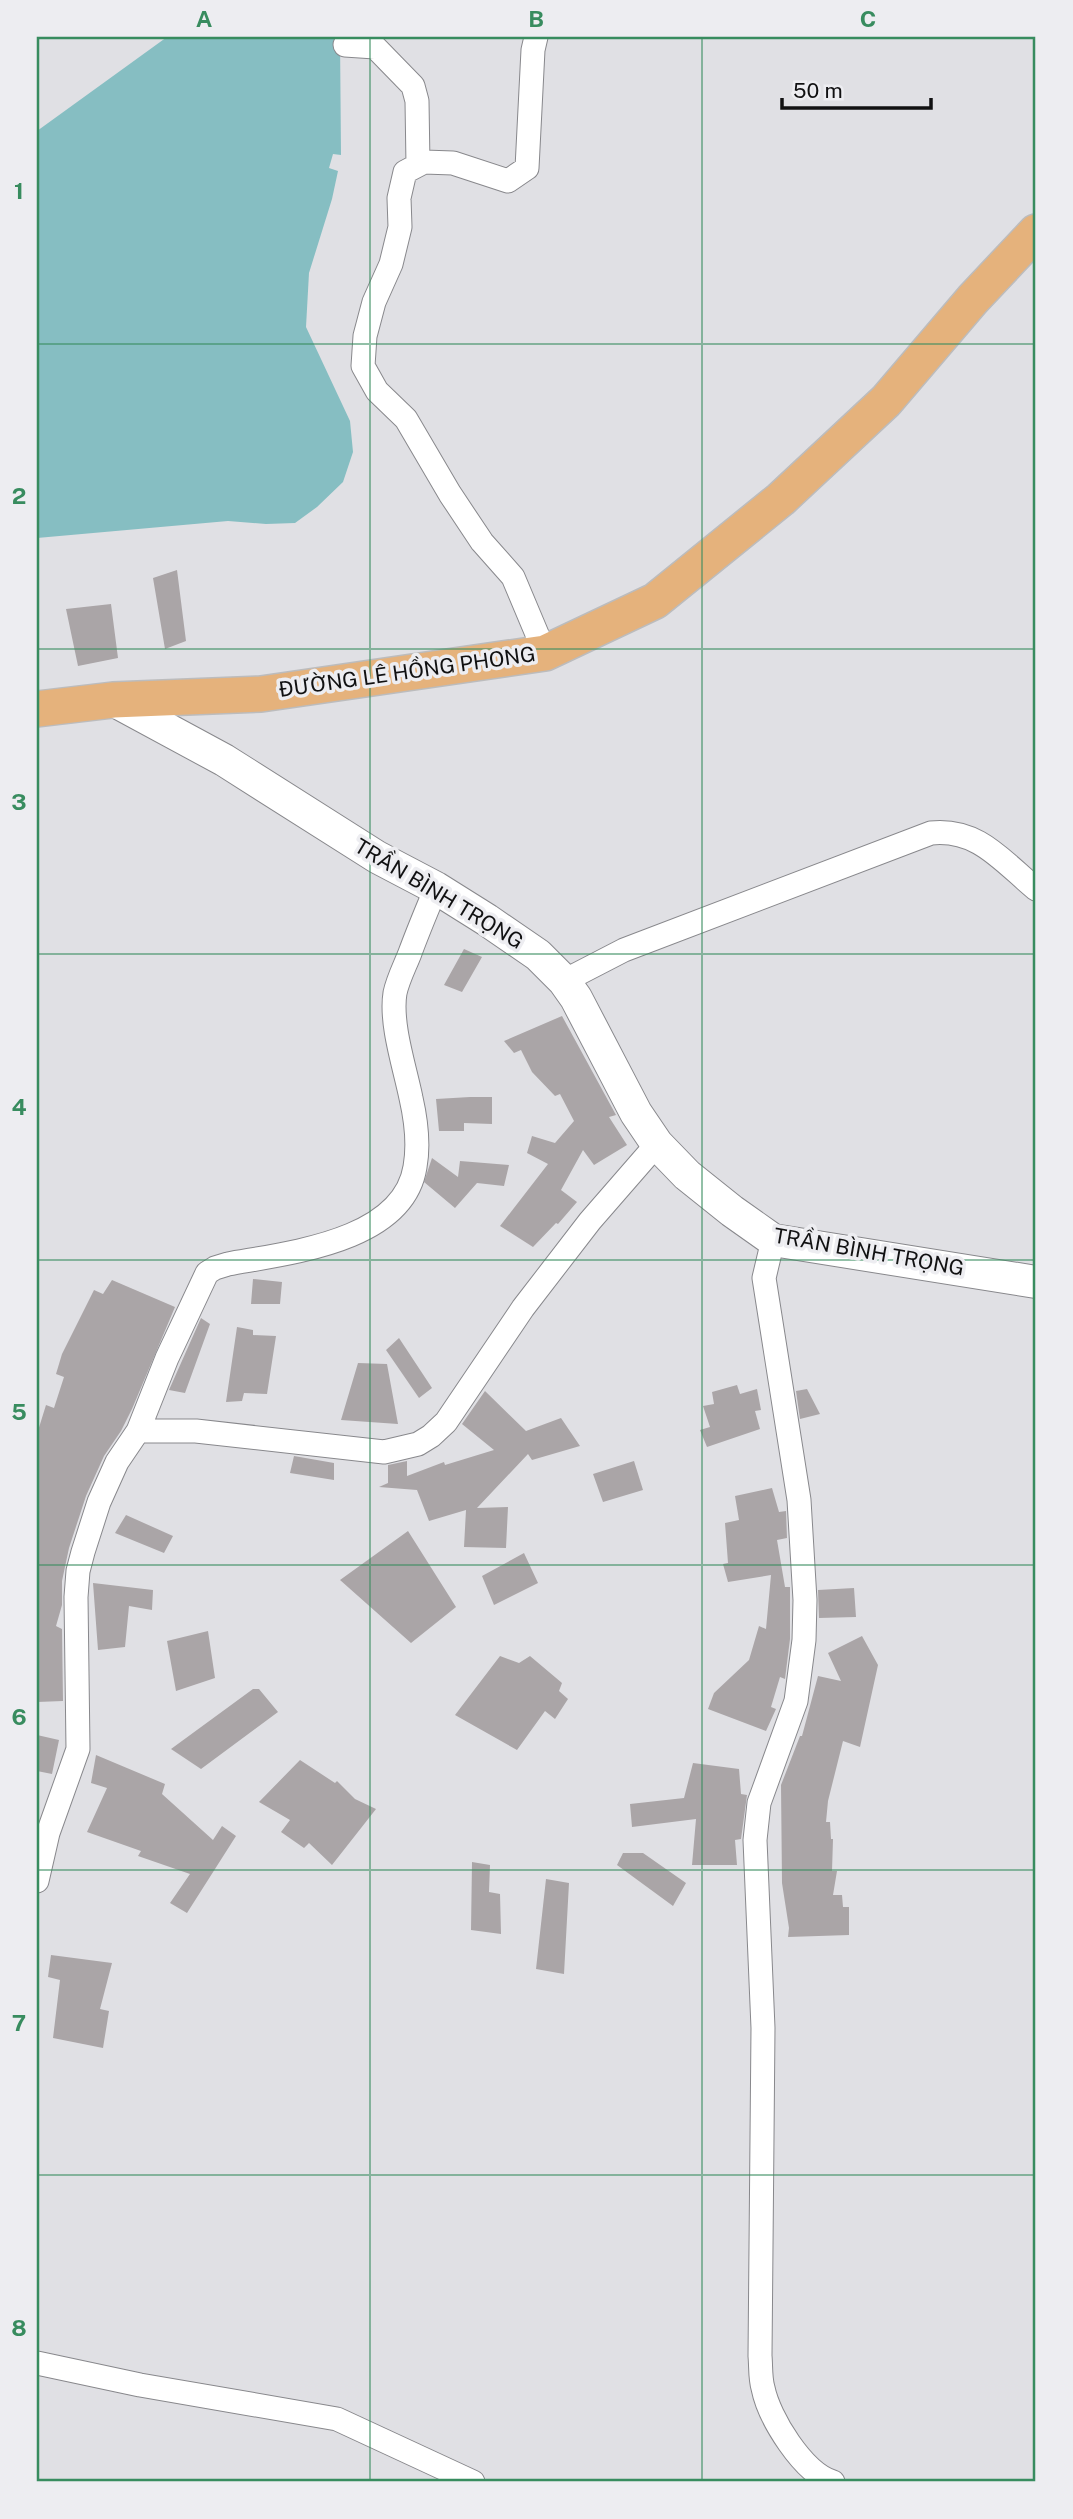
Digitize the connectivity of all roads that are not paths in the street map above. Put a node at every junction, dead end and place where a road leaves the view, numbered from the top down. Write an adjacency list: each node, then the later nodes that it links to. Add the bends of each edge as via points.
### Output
1 (536, 37): 3 (street, via 527,168 508,180 453,163)
2 (345, 45): 3 (street, via 374,47 413,86)
3 (418, 165): 5 (street, via 405,172 399,198 400,227 391,264 374,302 363,366 377,391 406,419 482,542 513,577)
4 (1036, 232): 5 (main road, ĐƯỜNG LÊ HỒNG PHONG, via 886,401 781,499 655,601)
5 (545, 653): 6 (main road, ĐƯỜNG LÊ HỒNG PHONG, via 261,694)
6 (113, 700): 7 (main road, ĐƯỜNG LÊ HỒNG PHONG); 8 (street, TRẦN BÌNH TRỌNG, via 224,760 377,858)
7 (37, 709)
8 (436, 888): 10 (street, TRẦN BÌNH TRỌNG, via 538,955); 14 (street, via 395,994 417,1147 415,1169 402,1199 354,1234 316,1248 228,1264 207,1273)
9 (1036, 889): 10 (street, via 976,839 949,831 931,832 624,950)
10 (564, 981): 11 (street, TRẦN BÌNH TRỌNG)
11 (657, 1144): 12 (street, TRẦN BÌNH TRỌNG, via 687,1175); 14 (street, via 531,1297 446,1422 418,1444 384,1452 195,1431)
12 (773, 1240): 13 (street, TRẦN BÌNH TRỌNG); 17 (street, via 765,1278 799,1500 805,1600 796,1701 760,1804 755,1840 764,2028 760,2356 762,2388 779,2428 804,2461)
13 (1036, 1282)
14 (138, 1431): 15 (street, via 99,1502 78,1570 78,1749 48,1833)
15 (37, 1881)
16 (37, 2363): 18 (street, via 337,2419)
17 (829, 2481)
18 (473, 2482)

